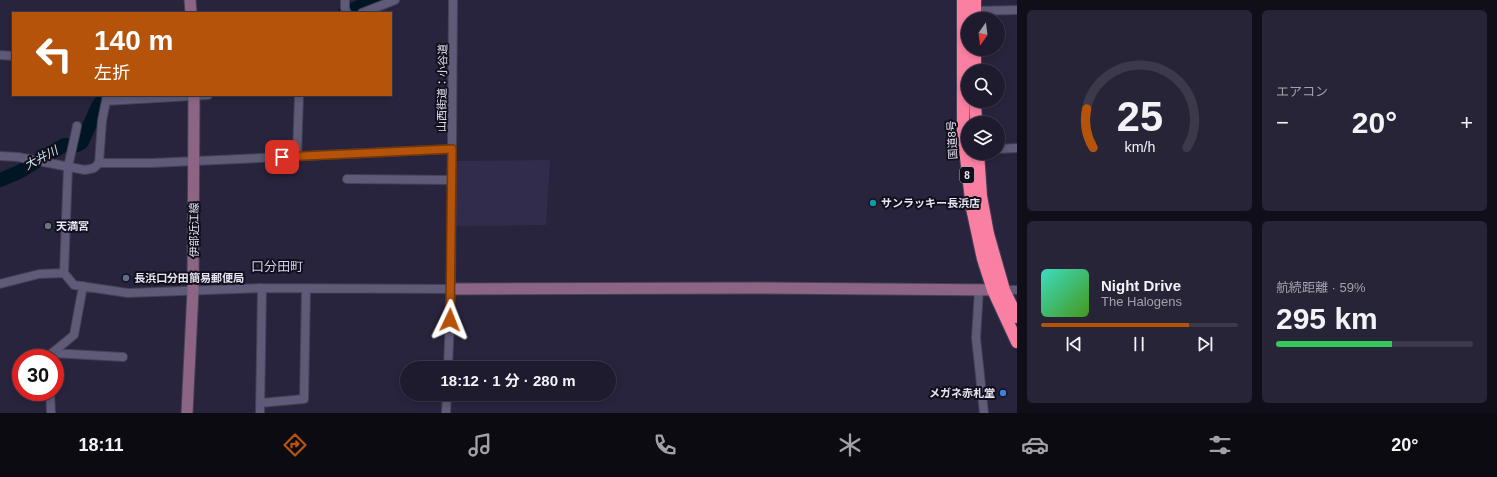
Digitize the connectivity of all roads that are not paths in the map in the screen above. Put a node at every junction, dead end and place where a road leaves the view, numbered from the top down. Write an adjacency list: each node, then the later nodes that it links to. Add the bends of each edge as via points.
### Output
1 (190, 0): 8 (street)
2 (345, 0): 9 (street)
3 (395, 0): 10 (street)
4 (453, 0): 19 (street, 山西街道：小谷道)
5 (963, 0): 37 (highway, 国道8号 / 8, via 963,132 968,176 983,259)
6 (975, 10): 7 (street)
7 (1017, 10)
8 (191, 12)
9 (346, 12)
10 (365, 12)
11 (0, 55): 12 (street)
12 (12, 56)
13 (165, 96): 16 (street)
14 (194, 96): 24 (street, 伊部近江線)
15 (299, 96): 22 (street)
16 (106, 98): 25 (street)
17 (77, 126): 26 (street)
18 (1017, 148): 20 (street)
19 (452, 149): 22 (street); 28 (street, 山西街道：小谷道)
20 (1005, 149)
21 (0, 156): 26 (street)
22 (297, 156): 24 (street)
23 (978, 160): 37 (highway, 国道8号 / 8, via 981,196)
24 (194, 161): 25 (street); 35 (street, 伊部近江線)
25 (99, 163): 26 (street, via 94,168 85,170)
26 (68, 166): 29 (street)
27 (347, 179): 28 (street)
28 (451, 180): 34 (street, 山西街道：小谷道)
29 (64, 273): 30 (street, via 39,274); 31 (street, via 74,285)
30 (0, 284)
31 (83, 286): 35 (street, via 128,293); 41 (street, via 74,335)
32 (262, 288): 33 (street); 35 (street); 47 (street)
33 (306, 289): 34 (street); 47 (street, via 304,399)
34 (451, 289): 36 (street); 44 (street, 山西街道：小谷道)
35 (193, 290): 49 (street, 伊部近江線)
36 (979, 290): 37 (street); 52 (street, via 976,338)
37 (998, 290): 38 (street); 39 (highway, 国道8号 / 8); 40 (highway, 国道8号 / 8)
38 (1017, 290)
39 (1017, 316)
40 (1017, 342)
41 (59, 349)
42 (64, 356): 43 (street)
43 (123, 357)
44 (448, 361)
45 (50, 401): 48 (street)
46 (447, 401): 51 (street)
47 (260, 403): 50 (street)
48 (51, 413)
49 (187, 413)
50 (260, 413)
51 (446, 413)
52 (984, 413)

